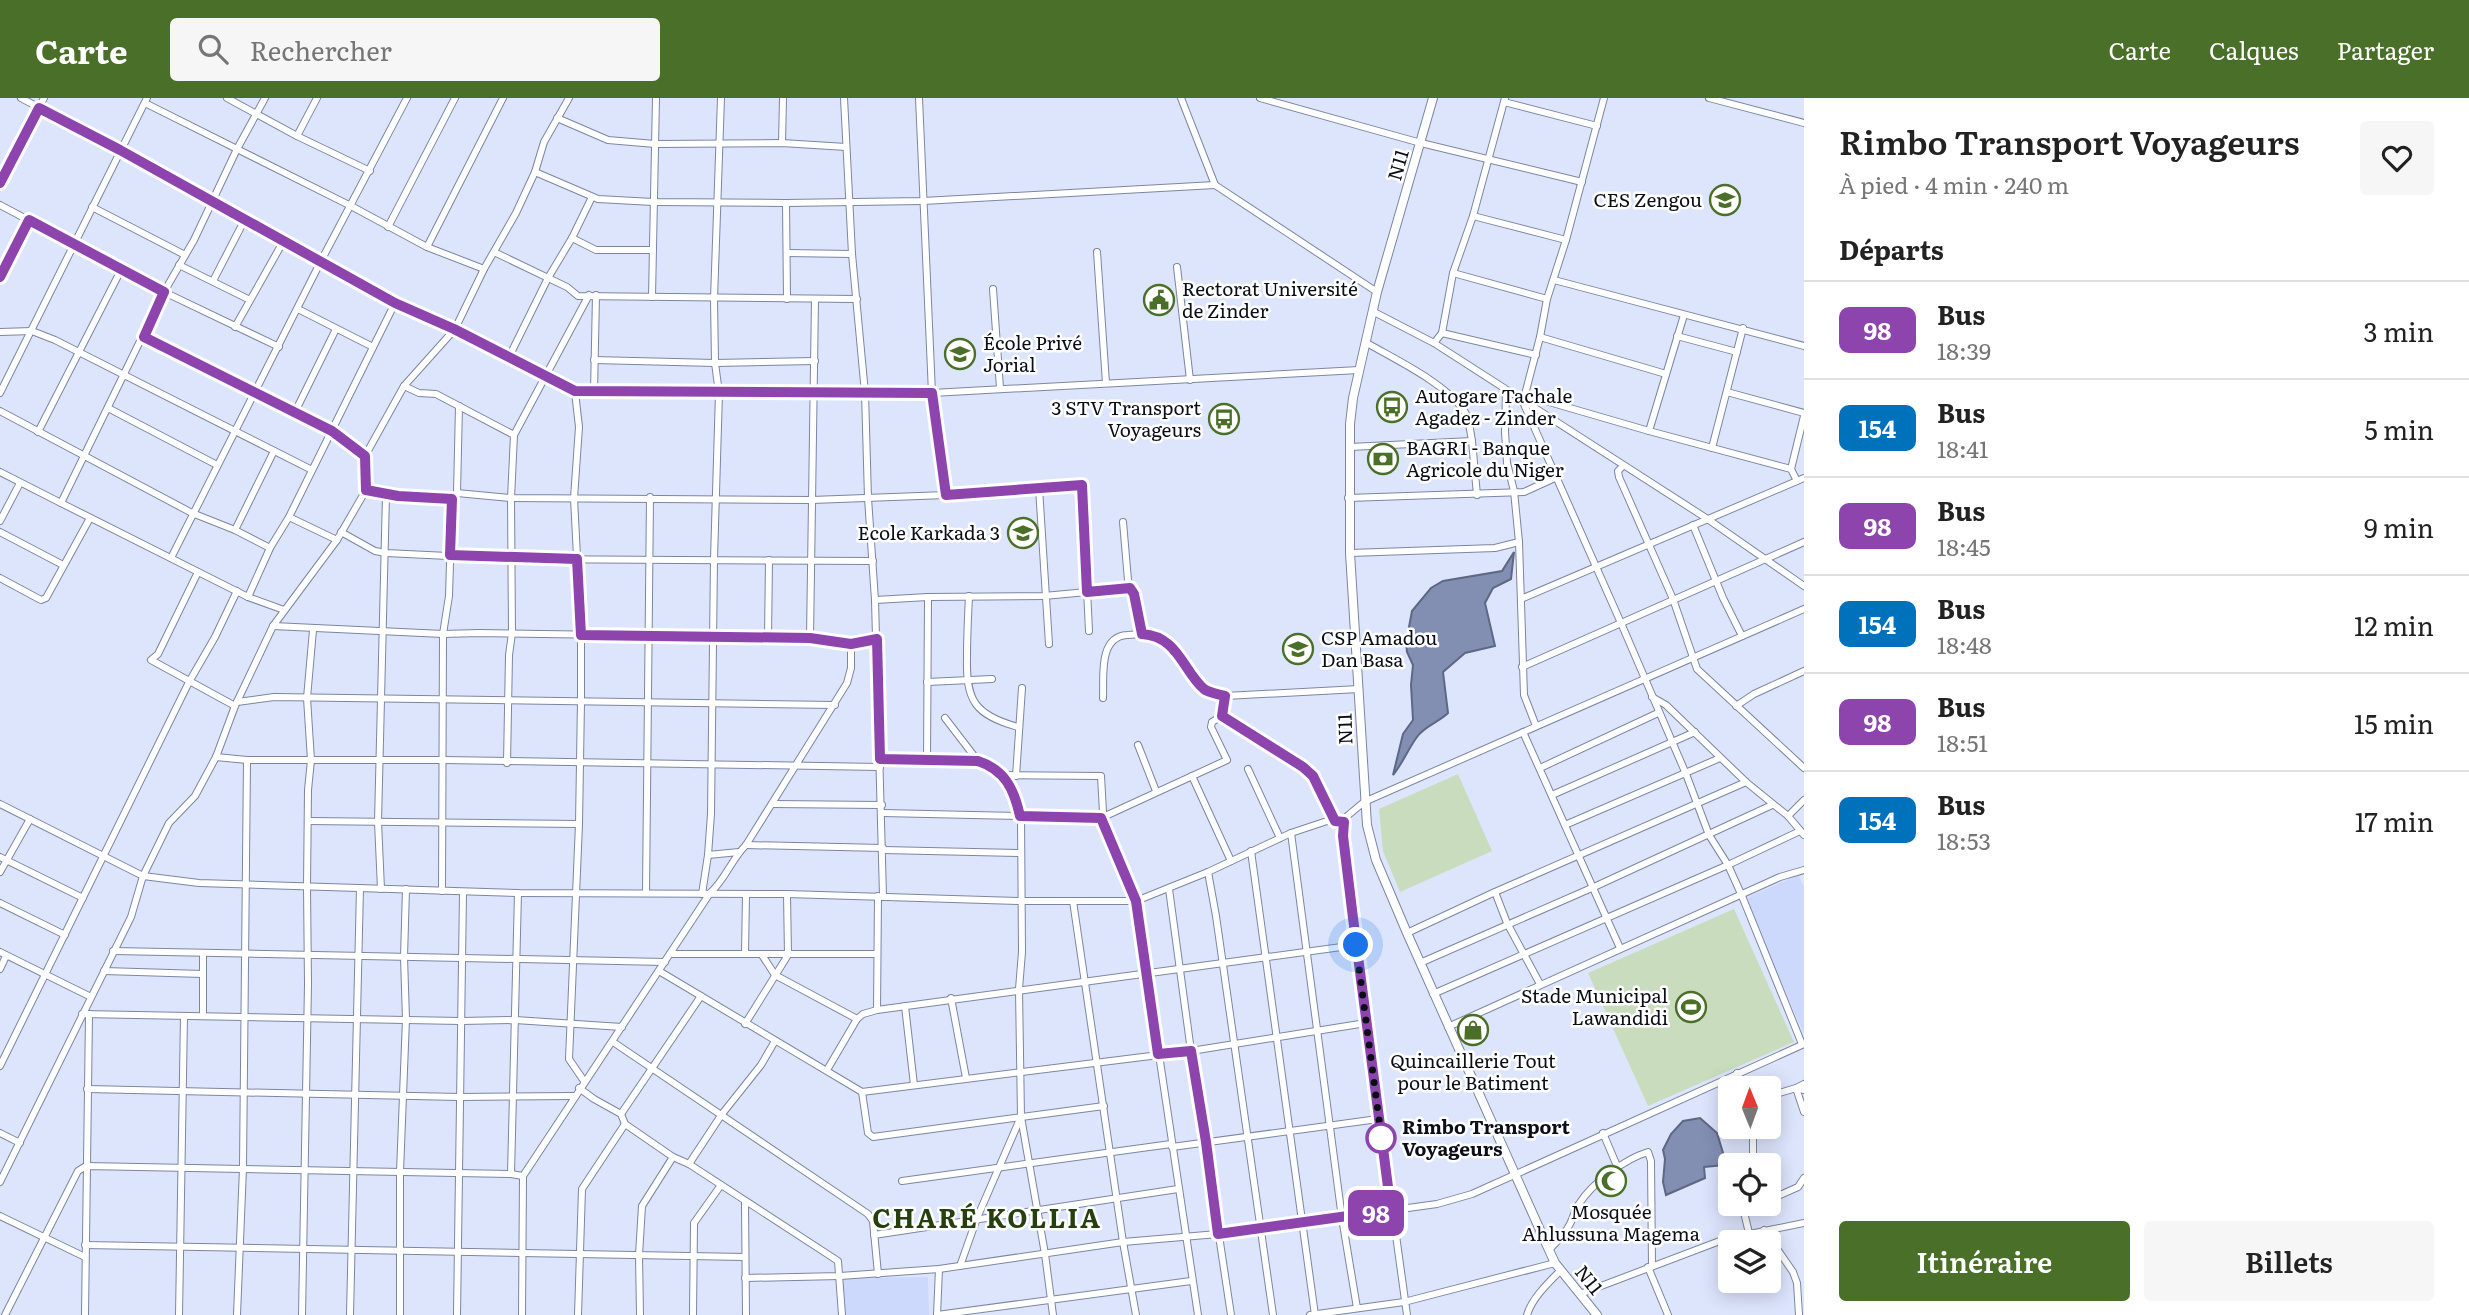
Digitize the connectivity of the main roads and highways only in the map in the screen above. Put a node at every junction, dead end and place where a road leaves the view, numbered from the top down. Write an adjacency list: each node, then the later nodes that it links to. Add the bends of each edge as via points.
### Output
1 (1433, 98): 2 (main road, N11, via 1377,292 1353,398 1348,498 1364,802 1376,860 1513,1174 1558,1266)
2 (1597, 1315)

